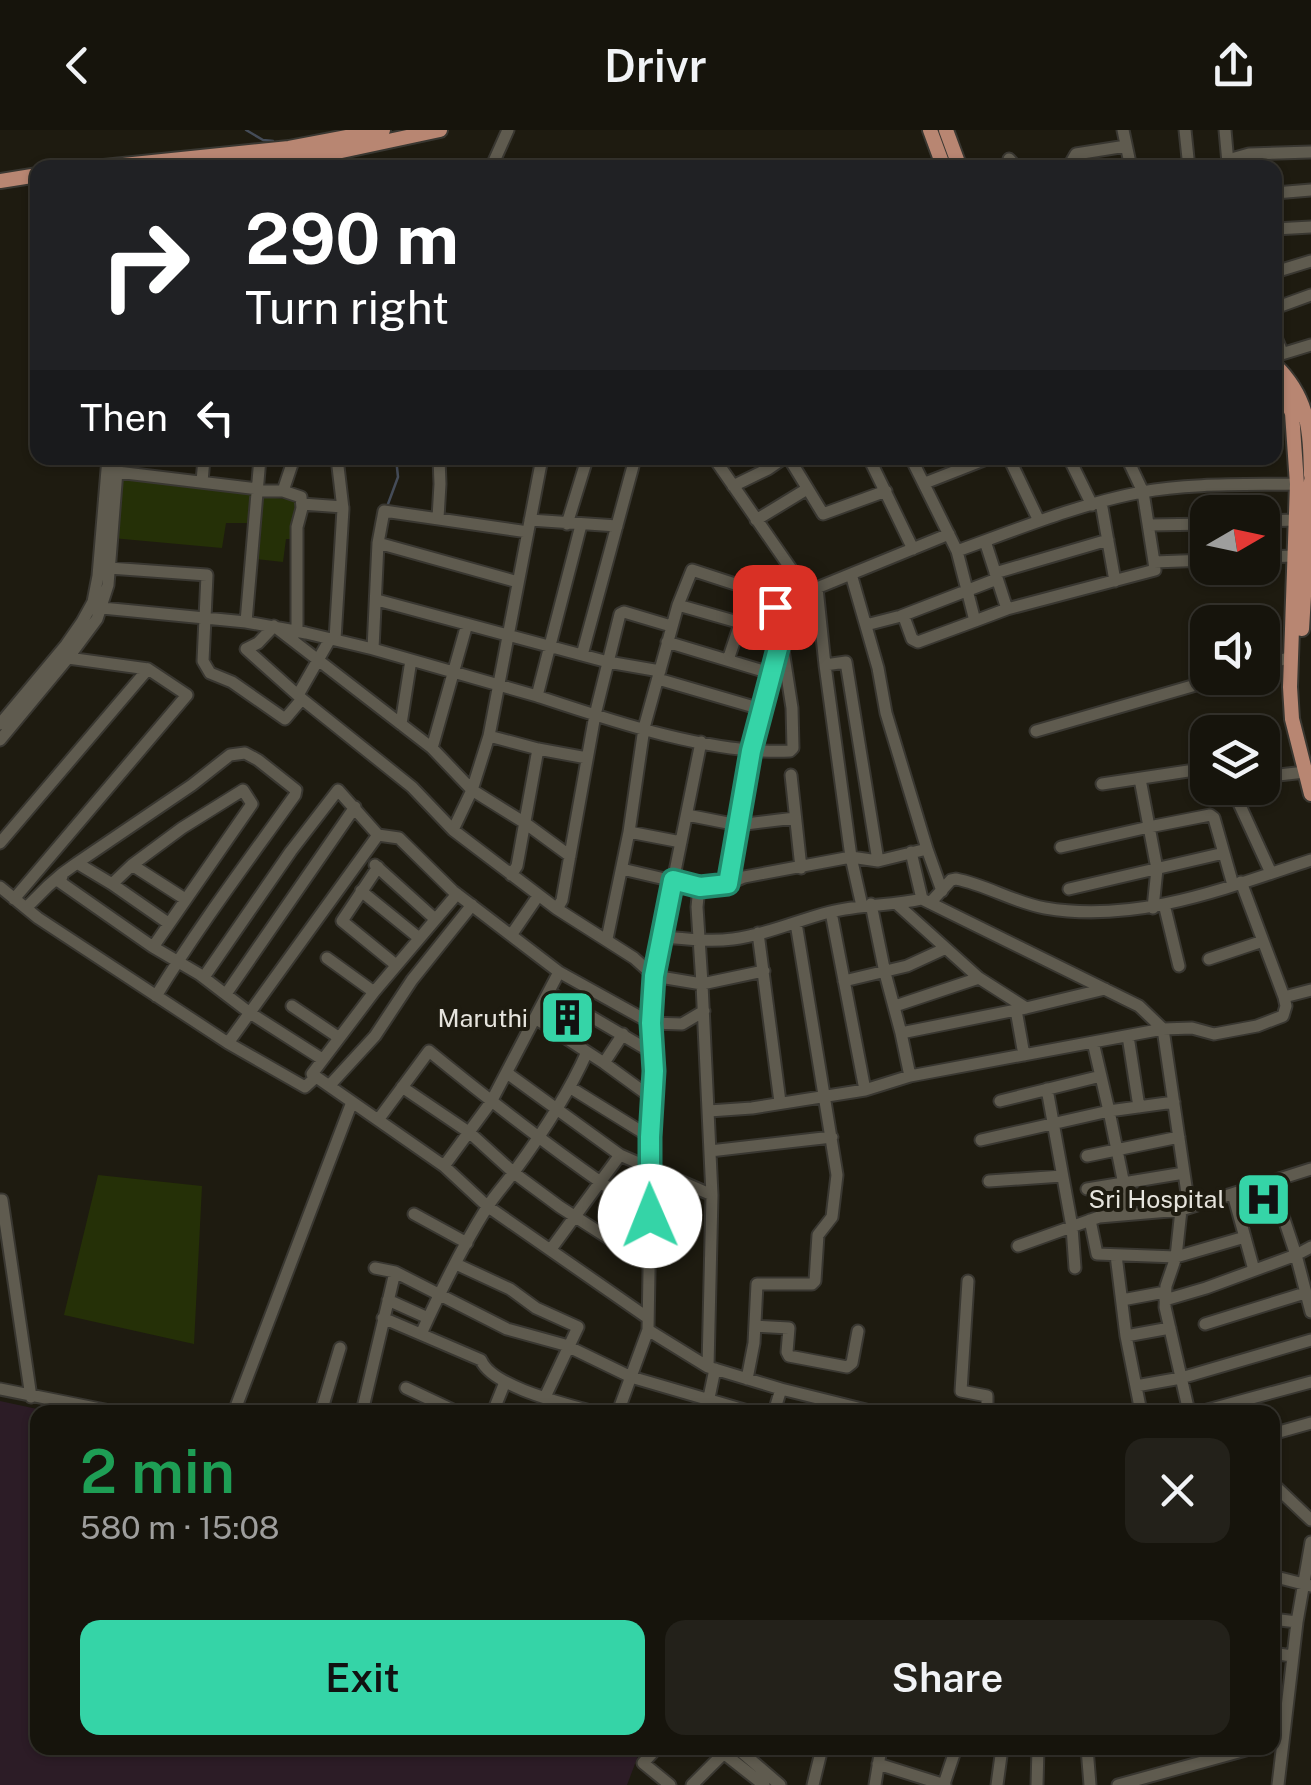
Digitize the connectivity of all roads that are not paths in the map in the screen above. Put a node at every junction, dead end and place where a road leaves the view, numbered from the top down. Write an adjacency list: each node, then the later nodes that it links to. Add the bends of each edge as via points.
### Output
1 (383, 130): 11 (main road)
2 (440, 130): 12 (main road)
3 (508, 130): 13 (street)
4 (930, 130): 14 (main road)
5 (946, 130): 15 (main road)
6 (1122, 130): 9 (street)
7 (1185, 130): 18 (street)
8 (1225, 130): 19 (street)
9 (1126, 146): 16 (street); 17 (street)
10 (1311, 152): 20 (street)
11 (180, 160)
12 (300, 160)
13 (495, 160)
14 (941, 160)
15 (957, 160)
16 (1073, 160)
17 (1129, 160)
18 (1189, 160)
19 (1228, 160)
20 (1237, 160)
21 (30, 176): 22 (main road)
22 (0, 182): 23 (main road)
23 (30, 184)
24 (1311, 190): 25 (street)
25 (1282, 192)
26 (1311, 227): 27 (street)
27 (1282, 229)
28 (1311, 261): 29 (street)
29 (1282, 270)
30 (1311, 295): 31 (street)
31 (1282, 305)
32 (1311, 342): 33 (street)
33 (1282, 354)
34 (1282, 389): 55 (main road)
35 (107, 465): 135 (street, via 93,602)
36 (118, 465): 54 (street)
37 (203, 465): 56 (street)
38 (259, 465): 59 (street)
39 (292, 465): 60 (street)
40 (338, 465): 66 (street)
41 (439, 465): 67 (street)
42 (541, 465): 75 (street)
43 (586, 465): 72 (street)
44 (719, 465): 58 (street)
45 (761, 465): 58 (street)
46 (791, 465): 61 (street)
47 (873, 465): 62 (street)
48 (916, 465): 57 (street)
49 (971, 465): 57 (street)
50 (1011, 465): 71 (street)
51 (1073, 465): 65 (street)
52 (1130, 465): 63 (street)
53 (633, 466): 76 (street)
54 (117, 472): 56 (street); 87 (street)
55 (1306, 480): 63 (street); 70 (main road); 111 (main road)
56 (202, 482): 59 (street)
57 (925, 483): 77 (street)
58 (734, 486): 68 (street)
59 (257, 490): 60 (street); 101 (street)
60 (283, 490): 64 (street, via 301,497)
61 (807, 490): 62 (street, via 823,514); 68 (street)
62 (886, 492): 81 (street)
63 (1143, 492): 65 (street); 73 (street)
64 (302, 504): 66 (street); 108 (street)
65 (1096, 504): 71 (street); 78 (street)
66 (343, 507): 112 (street)
67 (438, 518): 75 (street); 80 (street, via 385,510)
68 (756, 520): 92 (street)
69 (1280, 520): 70 (street)
70 (1296, 520): 83 (main road)
71 (1039, 521): 79 (street)
72 (574, 524): 75 (street); 76 (street); 114 (street)
73 (1148, 524): 74 (street); 86 (street)
74 (1190, 524)
75 (529, 526): 91 (street)
76 (617, 526): 116 (street)
77 (950, 534): 81 (street); 82 (street)
78 (1108, 540): 89 (street); 90 (street)
79 (985, 541): 82 (street); 89 (street)
80 (378, 543): 91 (street); 94 (street)
81 (913, 549): 88 (street)
82 (958, 551): 93 (street)
83 (1295, 556): 84 (street); 111 (main road)
84 (1280, 557)
85 (1190, 561): 86 (street)
86 (1154, 562): 90 (street, via 1155,570)
87 (109, 568): 97 (street); 100 (street, via 207,575)
88 (851, 574): 92 (street); 105 (street)
89 (996, 576): 93 (street); 98 (street)
90 (1115, 581): 98 (street)
91 (518, 582): 109 (street)
92 (812, 590): 95 (street); 124 (street)
93 (968, 591): 99 (street); 102 (street)
94 (377, 600): 103 (street); 115 (street)
95 (788, 600): 96 (street, via 692,570); 110 (street, via 775,607)
96 (678, 605): 104 (street); 107 (street)
97 (102, 608): 100 (street); 118 (street)
98 (1007, 609): 102 (street)
99 (901, 616): 102 (street, via 918,642); 105 (street)
100 (205, 618): 101 (street); 132 (street, via 202,661 210,672 285,719)
101 (246, 622): 106 (street)
102 (975, 622)
103 (466, 624): 109 (street); 126 (street)
104 (740, 624): 110 (street); 120 (street)
105 (866, 625): 167 (street)
106 (274, 626): 108 (street); 122 (street); 132 (street, via 246,649)
107 (671, 626): 113 (street); 123 (street, via 620,612)
108 (297, 631): 112 (street)
109 (508, 635): 114 (street); 129 (street)
110 (781, 636): 127 (street); 144 (street, via 792,749)
111 (1302, 638): 117 (main road); 146 (main road, via 1300,711)
112 (332, 639): 115 (street); 122 (street)
113 (667, 642): 120 (street); 128 (street)
114 (551, 646): 116 (street); 131 (street)
115 (373, 650): 119 (street)
116 (582, 655): 123 (street)
117 (1292, 657): 121 (street); 146 (main road, via 1292,719)
118 (68, 658): 125 (street); 140 (street)
119 (411, 660): 126 (street); 136 (street)
120 (728, 660): 127 (street)
121 (1280, 660)
122 (317, 661): 132 (street); 136 (street)
123 (608, 662): 128 (street); 134 (street)
124 (825, 666): 172 (street); 174 (street, via 846,662)
125 (148, 669): 164 (street); 196 (street, via 188,695)
126 (453, 673): 129 (street); 142 (street)
127 (770, 673): 133 (street)
128 (659, 675): 133 (street); 137 (street)
129 (499, 684): 131 (street); 139 (street)
130 (1190, 687): 138 (street)
131 (537, 696): 134 (street)
132 (300, 697): 161 (street, via 412,787)
133 (762, 709): 144 (street)
134 (595, 715): 137 (street); 145 (street)
135 (0, 724)
136 (401, 724): 142 (street)
137 (644, 728): 141 (street); 162 (street)
138 (1036, 731)
139 (488, 736): 143 (street); 152 (street)
140 (0, 740)
141 (701, 742): 144 (street); 156 (street)
142 (432, 748): 152 (street)
143 (538, 749): 145 (street); 158 (street)
144 (751, 751): 159 (street)
145 (587, 758): 171 (street)
146 (1308, 765): 148 (street); 153 (main road)
147 (1190, 771): 150 (street)
148 (1280, 772)
149 (792, 775): 157 (street)
150 (1140, 779): 151 (street); 160 (street)
151 (1102, 784)
152 (472, 790): 158 (street); 161 (street)
153 (1311, 794)
154 (1240, 805): 181 (street)
155 (355, 808): 163 (street); 226 (street, via 336,791); 234 (street)
156 (687, 815): 159 (street); 165 (street)
157 (794, 818): 159 (street); 178 (street)
158 (526, 823): 171 (street); 183 (street)
159 (738, 826): 187 (street)
160 (1149, 827): 166 (street); 169 (street, via 1210,815); 180 (street)
161 (453, 830): 183 (street)
162 (629, 832): 165 (street); 179 (street)
163 (378, 835): 170 (street); 193 (street, via 399,838)
164 (0, 842)
165 (682, 842): 184 (street)
166 (1062, 847)
167 (927, 849): 168 (street); 191 (street)
168 (911, 852): 174 (street); 197 (street)
169 (1224, 852): 180 (street); 185 (street)
170 (364, 854): 177 (street); 241 (street)
171 (570, 856): 203 (street)
172 (851, 857): 174 (street); 178 (street); 199 (street)
173 (1311, 860): 181 (street)
174 (878, 861)
175 (77, 863): 182 (street); 186 (street); 219 (street, via 230,755 258,760 296,790)
176 (132, 865): 186 (street); 195 (street); 195 (street, via 242,789 252,804)
177 (378, 867): 192 (street); 205 (street)
178 (801, 868): 187 (street)
179 (622, 869): 184 (street); 212 (street)
180 (1157, 869): 190 (street); 201 (street)
181 (1271, 873): 185 (street)
182 (63, 874): 202 (street); 215 (street, via 60,882)
183 (512, 875): 194 (street)
184 (673, 880): 189 (street); 210 (street)
185 (1237, 883): 201 (street); 214 (street)
186 (112, 884): 207 (street)
187 (728, 884): 189 (street)
188 (0, 887): 196 (street)
189 (700, 887): 213 (street)
190 (1069, 888)
191 (942, 890): 197 (street); 201 (street, via 961,880 1044,908 1087,913)
192 (362, 891): 211 (street); 220 (street, via 342,921)
193 (457, 894): 198 (street); 205 (street)
194 (538, 896): 203 (street); 209 (street)
195 (185, 898): 207 (street)
196 (14, 899): 202 (street)
197 (926, 901): 200 (street); 230 (street)
198 (472, 905): 209 (street); 260 (street, via 375,1036)
199 (866, 905): 200 (street); 204 (street); 224 (street)
200 (898, 905): 216 (street)
201 (1159, 906): 221 (street)
202 (26, 908): 235 (street)
203 (557, 909): 212 (street)
204 (830, 912): 206 (street); 228 (street)
205 (436, 919): 211 (street)
206 (796, 922): 208 (street); 265 (street)
207 (168, 923): 215 (street)
208 (758, 932): 213 (street); 222 (street)
209 (512, 934): 223 (street)
210 (663, 937): 213 (street); 225 (street)
211 (419, 938): 220 (street)
212 (607, 940): 225 (street)
213 (699, 940): 229 (street)
214 (1264, 941): 218 (street); 236 (street)
215 (153, 947): 219 (street)
216 (944, 949): 224 (street); 227 (street)
217 (327, 958): 232 (street)
218 (1209, 959)
219 (178, 961): 226 (street); 235 (street)
220 (396, 965): 232 (street)
221 (1179, 966)
222 (764, 970): 229 (street); 270 (street)
223 (560, 972): 233 (street); 243 (street)
224 (885, 973): 228 (street); 238 (street)
225 (654, 976): 229 (street); 243 (street)
226 (204, 978): 234 (street)
227 (979, 978): 238 (street); 239 (street)
228 (844, 982): 264 (street)
229 (702, 984): 240 (street)
230 (1104, 988): 239 (street); 244 (street, via 1139,1006)
231 (1311, 990): 236 (street)
232 (374, 992): 248 (street)
233 (549, 992): 242 (street); 245 (street)
234 (226, 994): 241 (street)
235 (156, 996): 250 (street)
236 (1284, 997): 244 (street, via 1283,1016 1257,1026 1214,1034)
237 (292, 1006): 248 (street)
238 (894, 1006): 246 (street)
239 (1022, 1009): 246 (street); 253 (street)
240 (704, 1011): 243 (street, via 682,1024); 274 (street)
241 (250, 1013): 250 (street); 254 (street)
242 (535, 1018): 251 (street); 256 (street)
243 (651, 1023): 252 (street)
244 (1163, 1029): 247 (street); 271 (street)
245 (623, 1034): 252 (street); 255 (street)
246 (901, 1034): 257 (street)
247 (1128, 1036): 249 (street); 272 (street)
248 (338, 1037): 254 (street)
249 (1093, 1042): 253 (street); 258 (street)
250 (228, 1043): 259 (street, via 305,1087)
251 (587, 1052): 255 (street); 262 (street)
252 (653, 1052): 266 (street)
253 (1024, 1055): 257 (street)
254 (322, 1059): 259 (street)
255 (604, 1063): 266 (street)
256 (507, 1073): 269 (street); 273 (street)
257 (910, 1076): 264 (street)
258 (1101, 1076): 263 (street); 275 (street)
259 (316, 1077): 260 (street)
260 (329, 1086): 268 (street)
261 (402, 1087): 269 (street, via 429,1052); 276 (street); 278 (street)
262 (571, 1088): 273 (street); 281 (street)
263 (1047, 1089): 267 (street); 277 (street)
264 (865, 1090): 265 (street)
265 (826, 1096): 270 (street); 280 (street)
266 (652, 1098): 281 (street)
267 (1000, 1101)
268 (352, 1102): 276 (street); 358 (street)
269 (491, 1102): 278 (street); 279 (street)
270 (780, 1102): 274 (street)
271 (1174, 1102): 272 (street); 282 (street)
272 (1139, 1107): 275 (street)
273 (558, 1109): 279 (street); 286 (street)
274 (709, 1111): 285 (street)
275 (1110, 1111): 277 (street); 284 (street)
276 (378, 1120): 288 (street)
277 (1054, 1124): 283 (street); 293 (street)
278 (470, 1133): 288 (street); 291 (street)
279 (538, 1136): 291 (street); 295 (street)
280 (832, 1136): 285 (street); 335 (street, via 837,1185 832,1219 819,1234 815,1282 757,1284)
281 (650, 1137): 289 (street)
282 (1179, 1138): 284 (street); 292 (street)
283 (981, 1140)
284 (1117, 1149): 287 (street); 296 (street)
285 (710, 1150): 300 (street)
286 (620, 1156): 289 (street); 295 (street)
287 (1087, 1156)
288 (444, 1166): 302 (street)
289 (650, 1169): 300 (street); 307 (street)
290 (1311, 1169): 297 (street)
291 (514, 1173): 302 (street); 306 (street)
292 (1184, 1173): 296 (street); 303 (street)
293 (1062, 1176): 294 (street); 309 (street)
294 (989, 1181)
295 (600, 1182): 306 (street); 307 (street)
296 (1124, 1183): 298 (street); 305 (street)
297 (1272, 1183): 299 (street); 316 (street)
298 (1087, 1190)
299 (1233, 1194): 303 (street); 310 (street)
300 (712, 1195): 343 (street)
301 (1, 1196): 353 (street)
302 (487, 1206): 311 (street); 314 (street)
303 (1185, 1209): 305 (street); 317 (street)
304 (414, 1214): 311 (street)
305 (1130, 1214): 308 (street)
306 (576, 1216): 314 (street); 318 (street)
307 (650, 1216): 318 (street)
308 (1090, 1220): 309 (street); 315 (street, via 1097,1254)
309 (1072, 1227): 312 (street); 321 (street)
310 (1245, 1237): 317 (street); 322 (street)
311 (467, 1244): 319 (street)
312 (1018, 1246)
313 (1311, 1247): 316 (street)
314 (550, 1248): 333 (street)
315 (1116, 1255): 317 (street); 329 (street)
316 (1296, 1255): 322 (street); 325 (street)
317 (1176, 1256): 327 (street)
318 (649, 1261): 333 (street)
319 (456, 1264): 326 (street); 341 (street, via 577,1326)
320 (375, 1268): 323 (street)
321 (1075, 1268)
322 (1254, 1270): 327 (street)
323 (395, 1272): 326 (street); 328 (street)
324 (968, 1281): 368 (street, via 961,1392 988,1396)
325 (1305, 1293): 330 (street); 334 (street)
326 (439, 1296): 332 (street); 341 (street, via 507,1329)
327 (1165, 1296): 329 (street); 336 (street)
328 (388, 1300): 331 (street); 332 (street)
329 (1122, 1300): 339 (street)
330 (1311, 1312)
331 (383, 1318): 338 (street); 360 (street)
332 (428, 1318): 338 (street)
333 (648, 1324): 343 (street); 344 (street)
334 (1205, 1324)
335 (755, 1326): 337 (street, via 789,1328 789,1356 849,1367); 346 (street)
336 (1170, 1328): 339 (street); 345 (street)
337 (858, 1331)
338 (421, 1334): 347 (street, via 481,1360)
339 (1126, 1336): 349 (street)
340 (1311, 1340): 345 (street)
341 (569, 1347): 344 (street); 355 (street)
342 (340, 1348): 359 (street)
343 (711, 1368): 346 (street); 354 (street)
344 (631, 1377): 354 (street); 363 (street)
345 (1181, 1378): 349 (street); 370 (street)
346 (746, 1379): 351 (street)
347 (505, 1382): 355 (street); 362 (street)
348 (1311, 1382): 371 (street)
349 (1136, 1386): 369 (street)
350 (406, 1388): 361 (street)
351 (782, 1389): 366 (street); 367 (street)
352 (0, 1392): 353 (street); 356 (street)
353 (31, 1397): 357 (street)
354 (710, 1398): 364 (street); 365 (street)
355 (548, 1403)
356 (49, 1405)
357 (76, 1405)
358 (237, 1405)
359 (324, 1405)
360 (364, 1405)
361 (441, 1405)
362 (496, 1405)
363 (621, 1405)
364 (708, 1405)
365 (730, 1405)
366 (776, 1405)
367 (834, 1405)
368 (987, 1405)
369 (1140, 1405)
370 (1187, 1405)
371 (1226, 1405)
372 (1311, 1423): 373 (street)
373 (1280, 1432)
374 (1280, 1491): 375 (street)
375 (1311, 1520)
376 (1310, 1546): 378 (street)
377 (1280, 1578): 378 (street)
378 (1307, 1585): 380 (street)
379 (1280, 1621): 380 (street)
380 (1297, 1622): 382 (street)
381 (1280, 1654): 382 (street)
382 (1292, 1656): 384 (street)
383 (1280, 1682): 384 (street)
384 (1288, 1683): 385 (street)
385 (1280, 1709)
386 (650, 1755): 399 (street, via 643,1763)
387 (716, 1755): 400 (street)
388 (726, 1755): 401 (street)
389 (745, 1755): 402 (street)
390 (820, 1755): 403 (street)
391 (879, 1755): 398 (street)
392 (954, 1755): 405 (street)
393 (1001, 1755): 406 (street)
394 (1038, 1755): 407 (street)
395 (1088, 1755): 408 (street)
396 (1227, 1755): 409 (street)
397 (1278, 1755): 410 (street)
398 (878, 1764): 404 (street); 405 (street)
399 (670, 1785)
400 (692, 1785)
401 (764, 1785)
402 (780, 1785)
403 (813, 1785)
404 (875, 1785)
405 (945, 1785)
406 (997, 1785)
407 (1037, 1785)
408 (1090, 1785)
409 (1118, 1785)
410 (1278, 1785)

